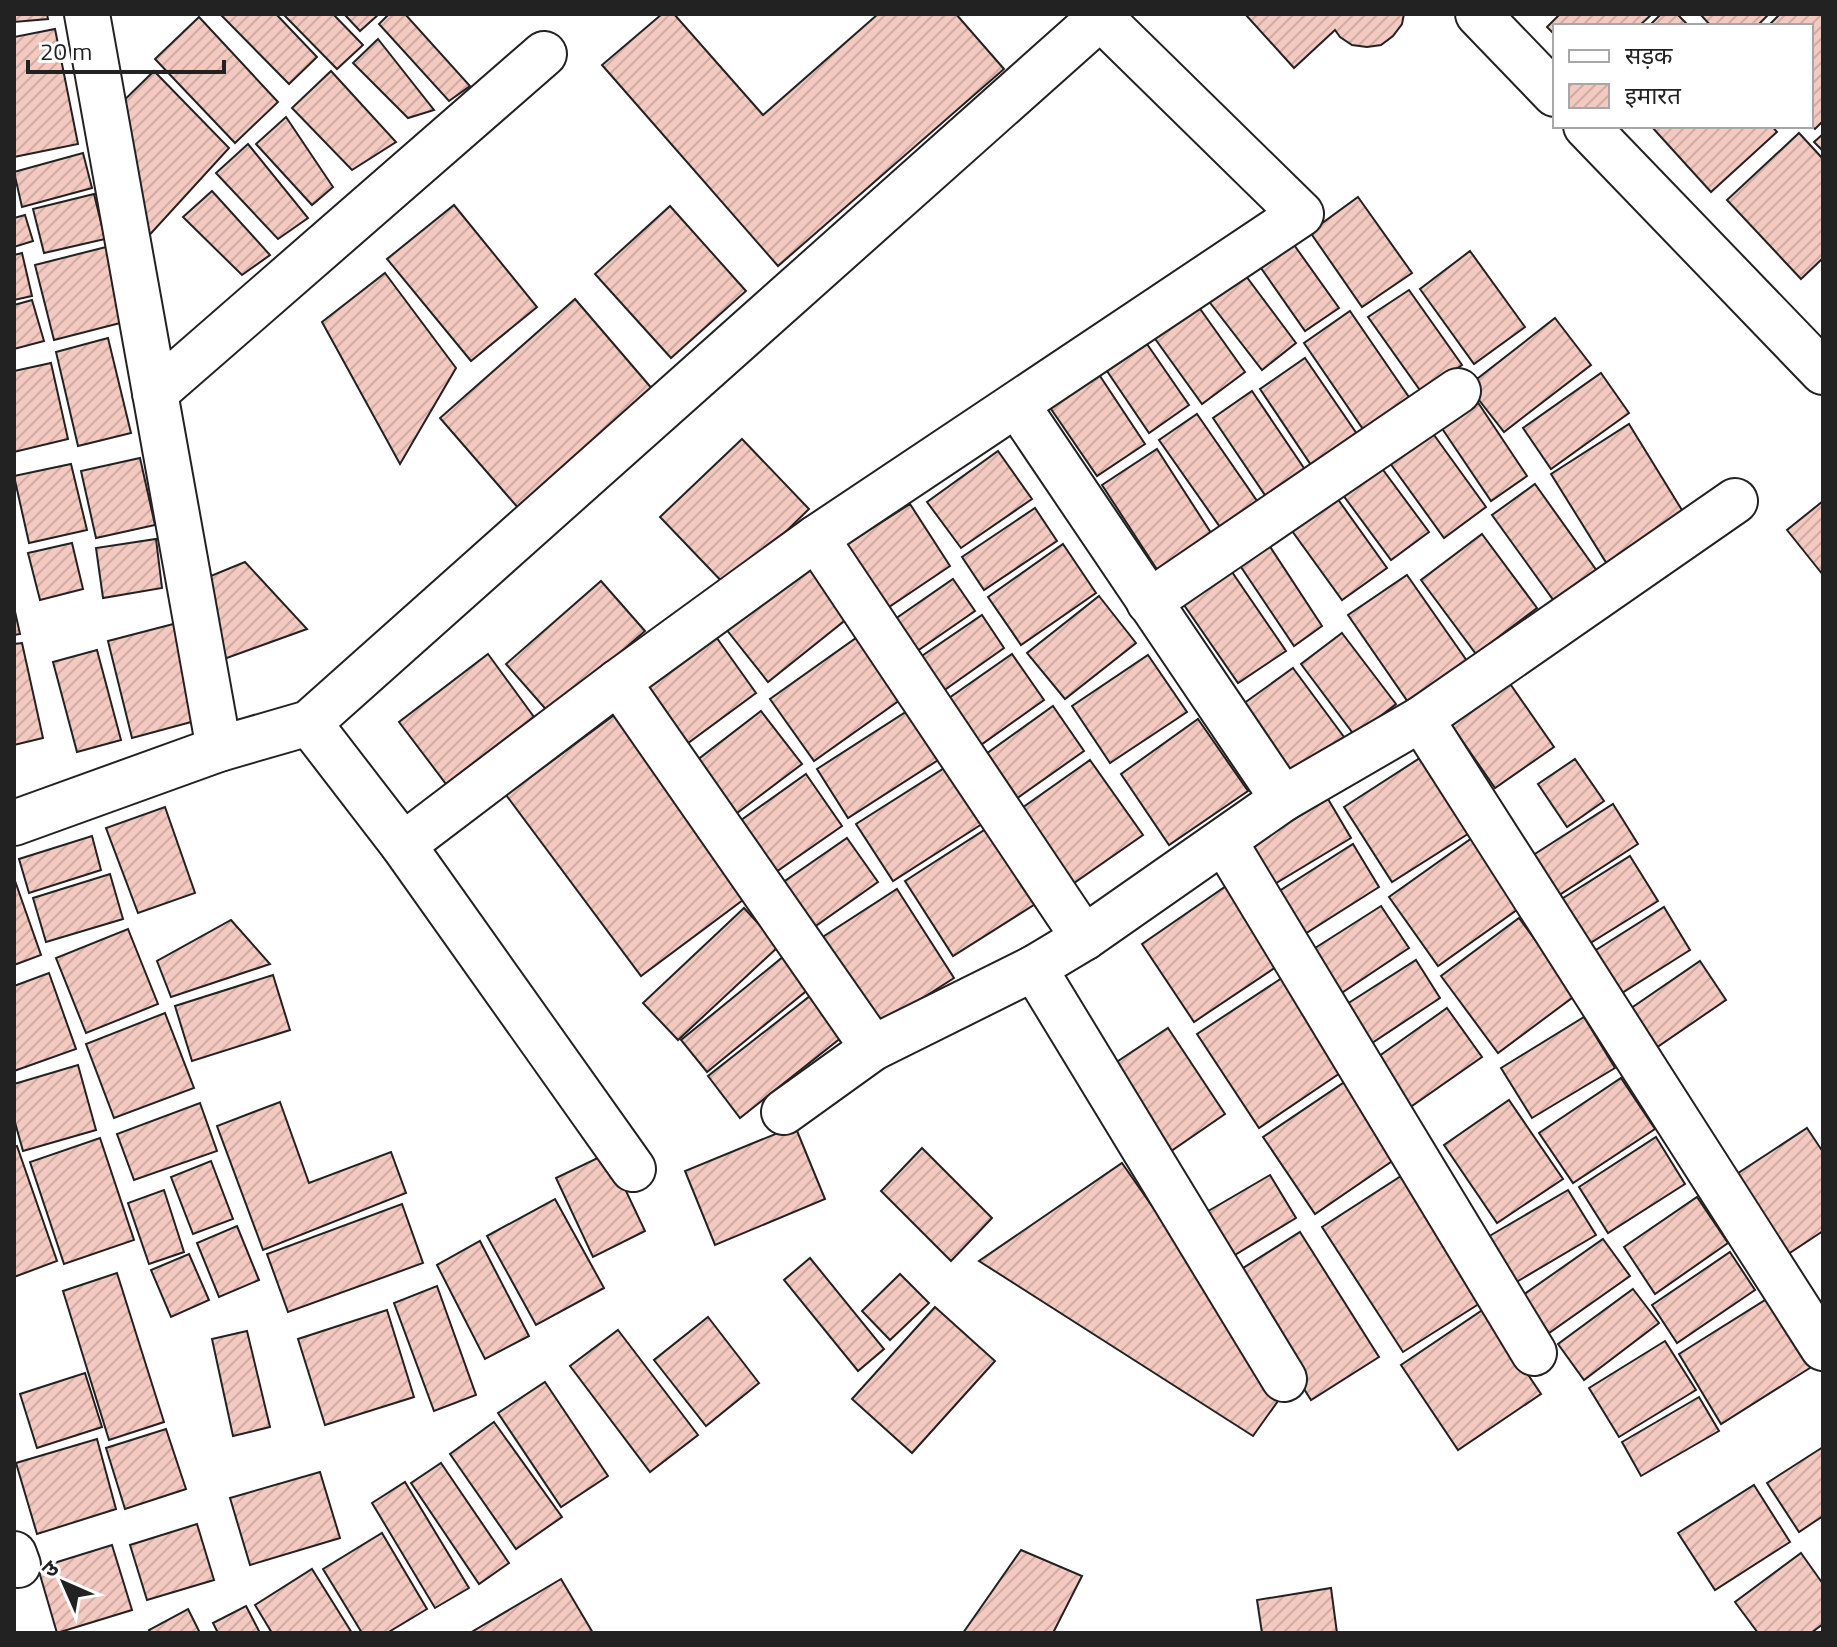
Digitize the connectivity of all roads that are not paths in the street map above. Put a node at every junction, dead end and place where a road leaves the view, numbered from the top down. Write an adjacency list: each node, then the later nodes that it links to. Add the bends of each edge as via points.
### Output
1 (1478, 14): 5 (street)
2 (90, 16): 9 (street)
3 (1102, 16): 10 (street, via 1301,214); 16 (street)
4 (544, 54): 9 (street)
5 (1553, 92)
6 (1588, 128): 7 (street)
7 (1823, 372)
8 (1458, 391): 13 (street)
9 (155, 393): 17 (street)
10 (1017, 405): 12 (street); 13 (street)
11 (1735, 501): 15 (street)
12 (816, 538): 14 (street); 22 (street)
13 (1149, 602): 18 (street)
14 (618, 682): 21 (street); 24 (street)
15 (1421, 719): 18 (street); 27 (street)
16 (309, 723): 17 (street); 21 (street)
17 (219, 749): 19 (street)
18 (1283, 799): 20 (street)
19 (14, 823)
20 (1224, 841): 22 (street); 28 (street)
21 (403, 845): 26 (street)
22 (1084, 938): 23 (street)
23 (1034, 968): 24 (street); 29 (street)
24 (873, 1048): 25 (street)
25 (784, 1112)
26 (633, 1169)
27 (1823, 1348)
28 (1534, 1353)
29 (1284, 1379)

